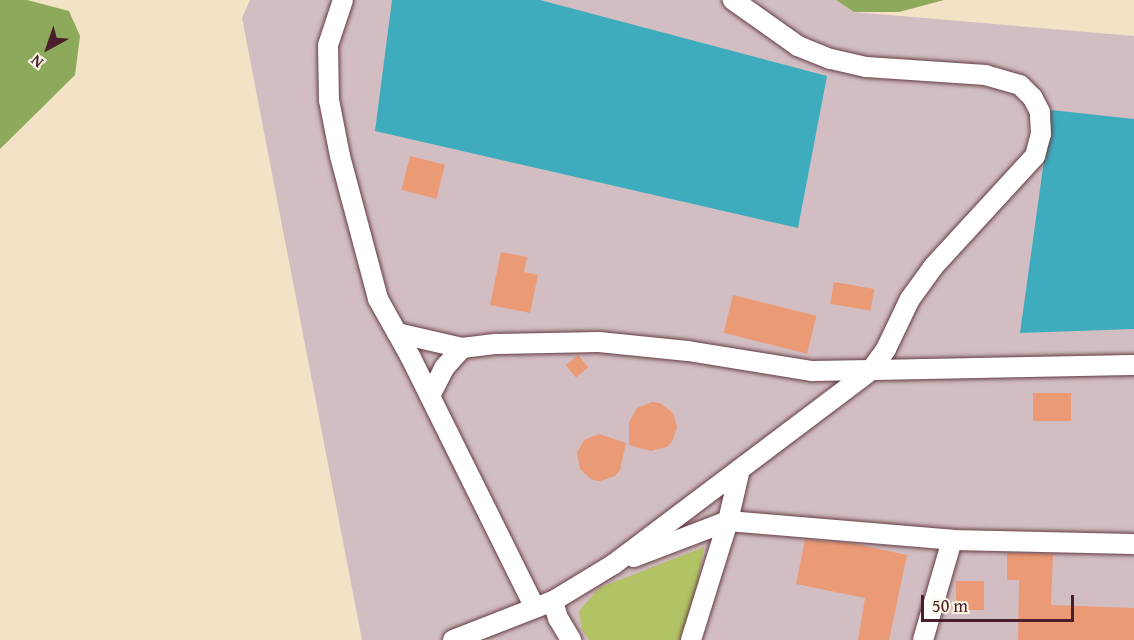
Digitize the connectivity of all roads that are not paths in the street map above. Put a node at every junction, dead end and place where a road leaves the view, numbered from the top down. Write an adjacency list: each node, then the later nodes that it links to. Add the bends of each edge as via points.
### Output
1 (343, 0): 3 (street, via 328,45 329,100 378,299)
2 (733, 0): 6 (street, via 798,46 830,59 866,67 1008,80 1033,98 1040,112 1041,134 1035,156 933,267 910,299)
3 (397, 333): 4 (street); 7 (street)
4 (462, 348): 6 (street, via 599,342 688,351 812,371); 7 (street, via 444,368)
5 (1134, 365): 6 (street)
6 (871, 370): 8 (street)
7 (430, 396): 14 (street)
8 (740, 469): 9 (street); 12 (street)
9 (728, 521): 10 (street); 12 (street); 17 (street)
10 (952, 540): 11 (street); 18 (street)
11 (1134, 544)
12 (614, 564): 13 (street)
13 (553, 601): 14 (street); 16 (street)
14 (534, 608): 15 (street)
15 (453, 640)
16 (571, 640)
17 (691, 640)
18 (923, 640)

